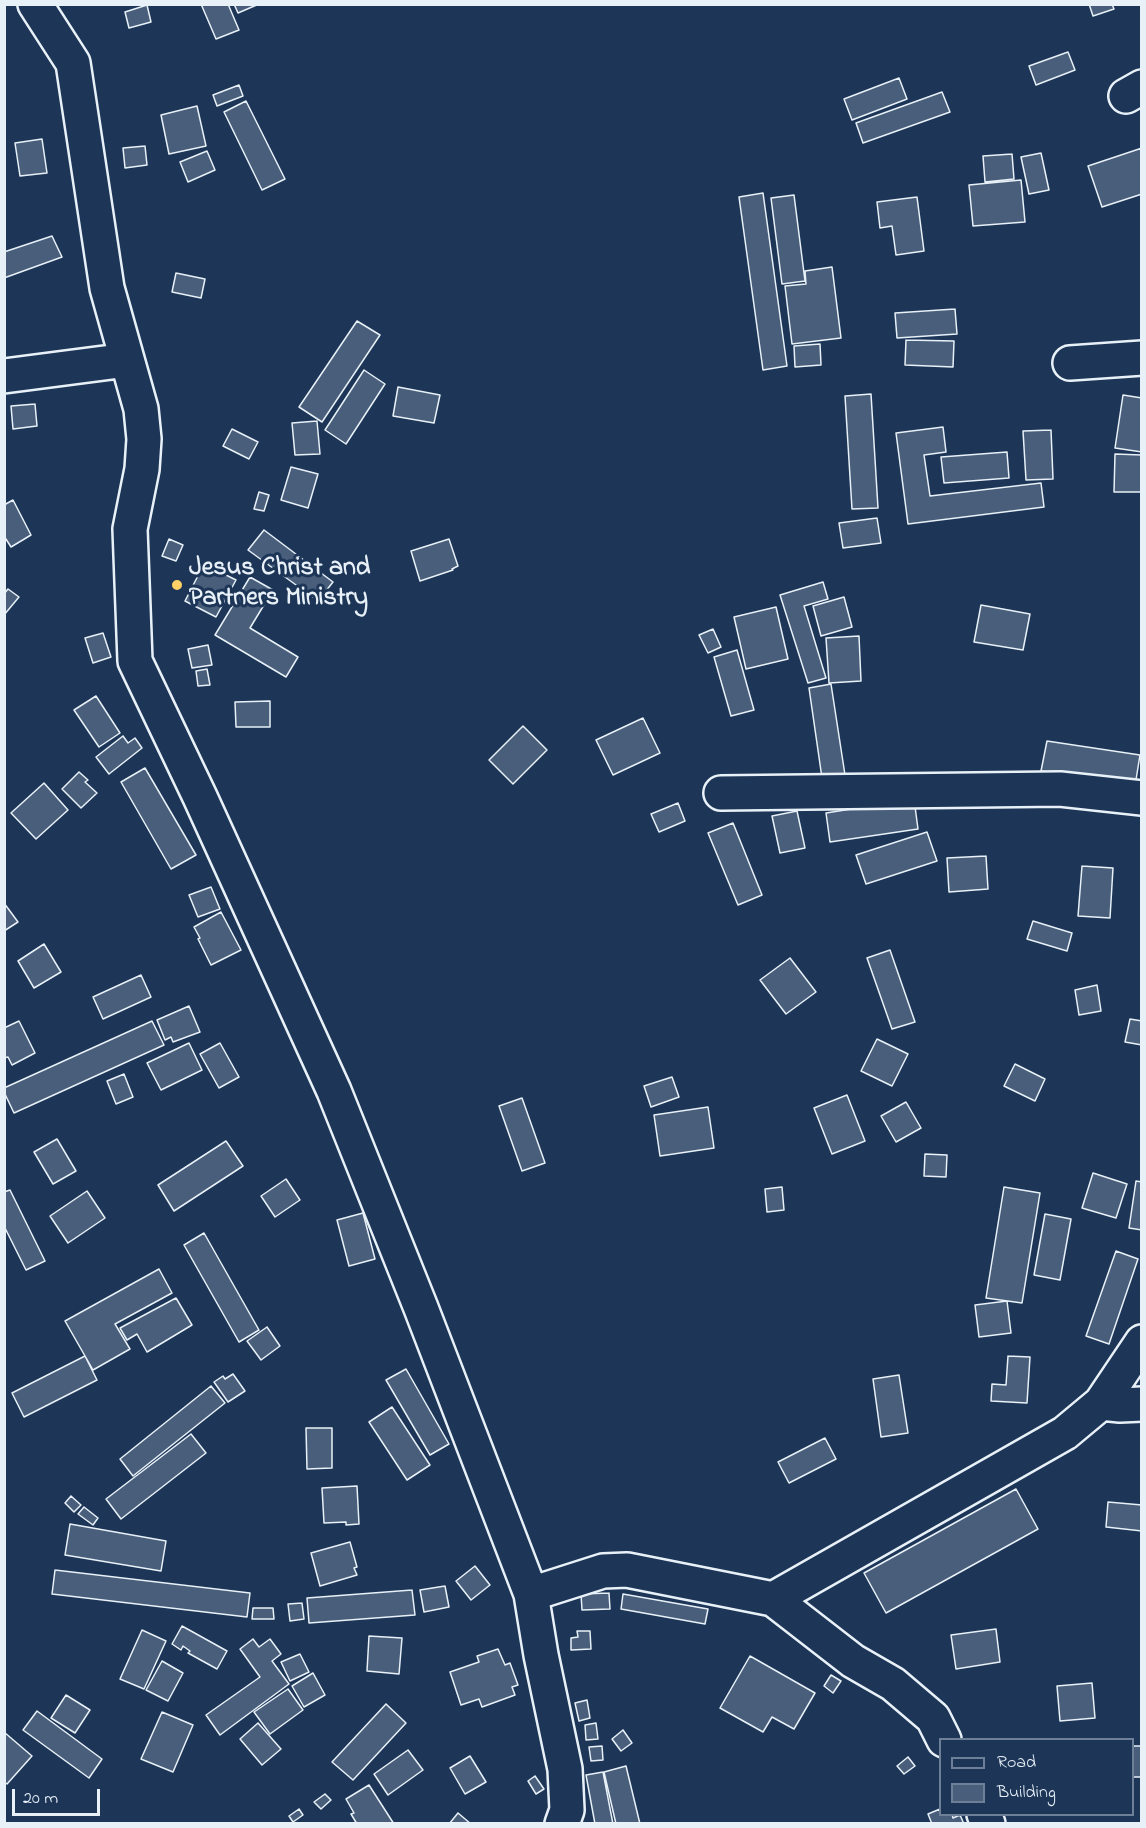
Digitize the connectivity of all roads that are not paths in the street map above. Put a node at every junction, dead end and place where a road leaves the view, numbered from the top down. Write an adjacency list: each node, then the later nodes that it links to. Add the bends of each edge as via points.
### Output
1 (35, 4): 3 (street, via 73,63 107,288)
2 (1142, 358): 4 (street)
3 (127, 360): 5 (street); 11 (street, via 141,409 144,439 130,529 135,661 334,1091)
4 (1070, 363)
5 (4, 376)
6 (721, 793): 7 (street, via 1060,789)
7 (1142, 798)
8 (1142, 1342): 9 (street)
9 (1101, 1402): 10 (street); 12 (street, via 1065,1433)
10 (1142, 1404)
11 (531, 1594): 12 (street, via 603,1571 627,1570); 14 (street, via 565,1769 567,1810)
12 (773, 1599): 13 (street, via 853,1661 893,1684 933,1718)
13 (943, 1738)
14 (562, 1824)

